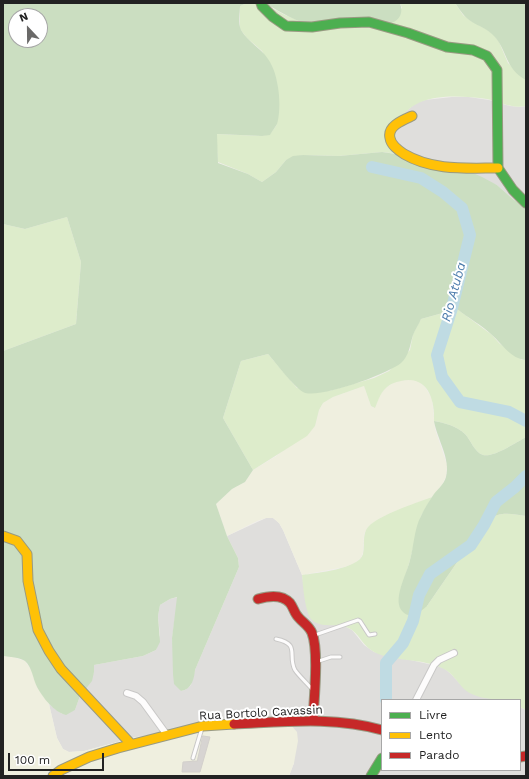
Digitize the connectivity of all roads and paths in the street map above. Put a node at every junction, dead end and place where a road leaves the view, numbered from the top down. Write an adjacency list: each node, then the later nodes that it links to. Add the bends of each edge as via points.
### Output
1 (261, 3): 3 (street, via 273,17 286,26 369,22 448,47 473,50 487,56 497,70)
2 (412, 116): 3 (street, via 390,132 389,137 397,150 436,166)
3 (498, 168): 4 (street, via 513,190)
4 (526, 203)
5 (3, 536): 20 (street, via 17,542 27,554 28,581 38,630 48,651 60,669)
6 (258, 599): 8 (street, via 286,599)
7 (375, 634): 8 (lane, via 369,635 358,620)
8 (313, 635): 12 (street)
9 (276, 639): 13 (lane, via 290,645 296,671)
10 (454, 653): 15 (street, via 434,665)
11 (340, 657): 12 (lane, via 331,657)
12 (315, 663): 13 (street)
13 (314, 690): 16 (street)
14 (127, 693): 19 (street, via 143,702)
15 (417, 699)
16 (312, 720): 17 (street, Rua Bortolo Cavassin); 18 (street, Rua Bortolo Cavassin, via 365,725)
17 (202, 726): 19 (street, Rua Bortolo Cavassin); 21 (lane)
18 (381, 730)
19 (167, 735): 20 (street, Rua Bortolo Cavassin)
20 (131, 744): 23 (street, Rua Bortolo Cavassin, via 89,757)
21 (193, 758)
22 (381, 760): 24 (street)
23 (53, 776)
24 (371, 776)

